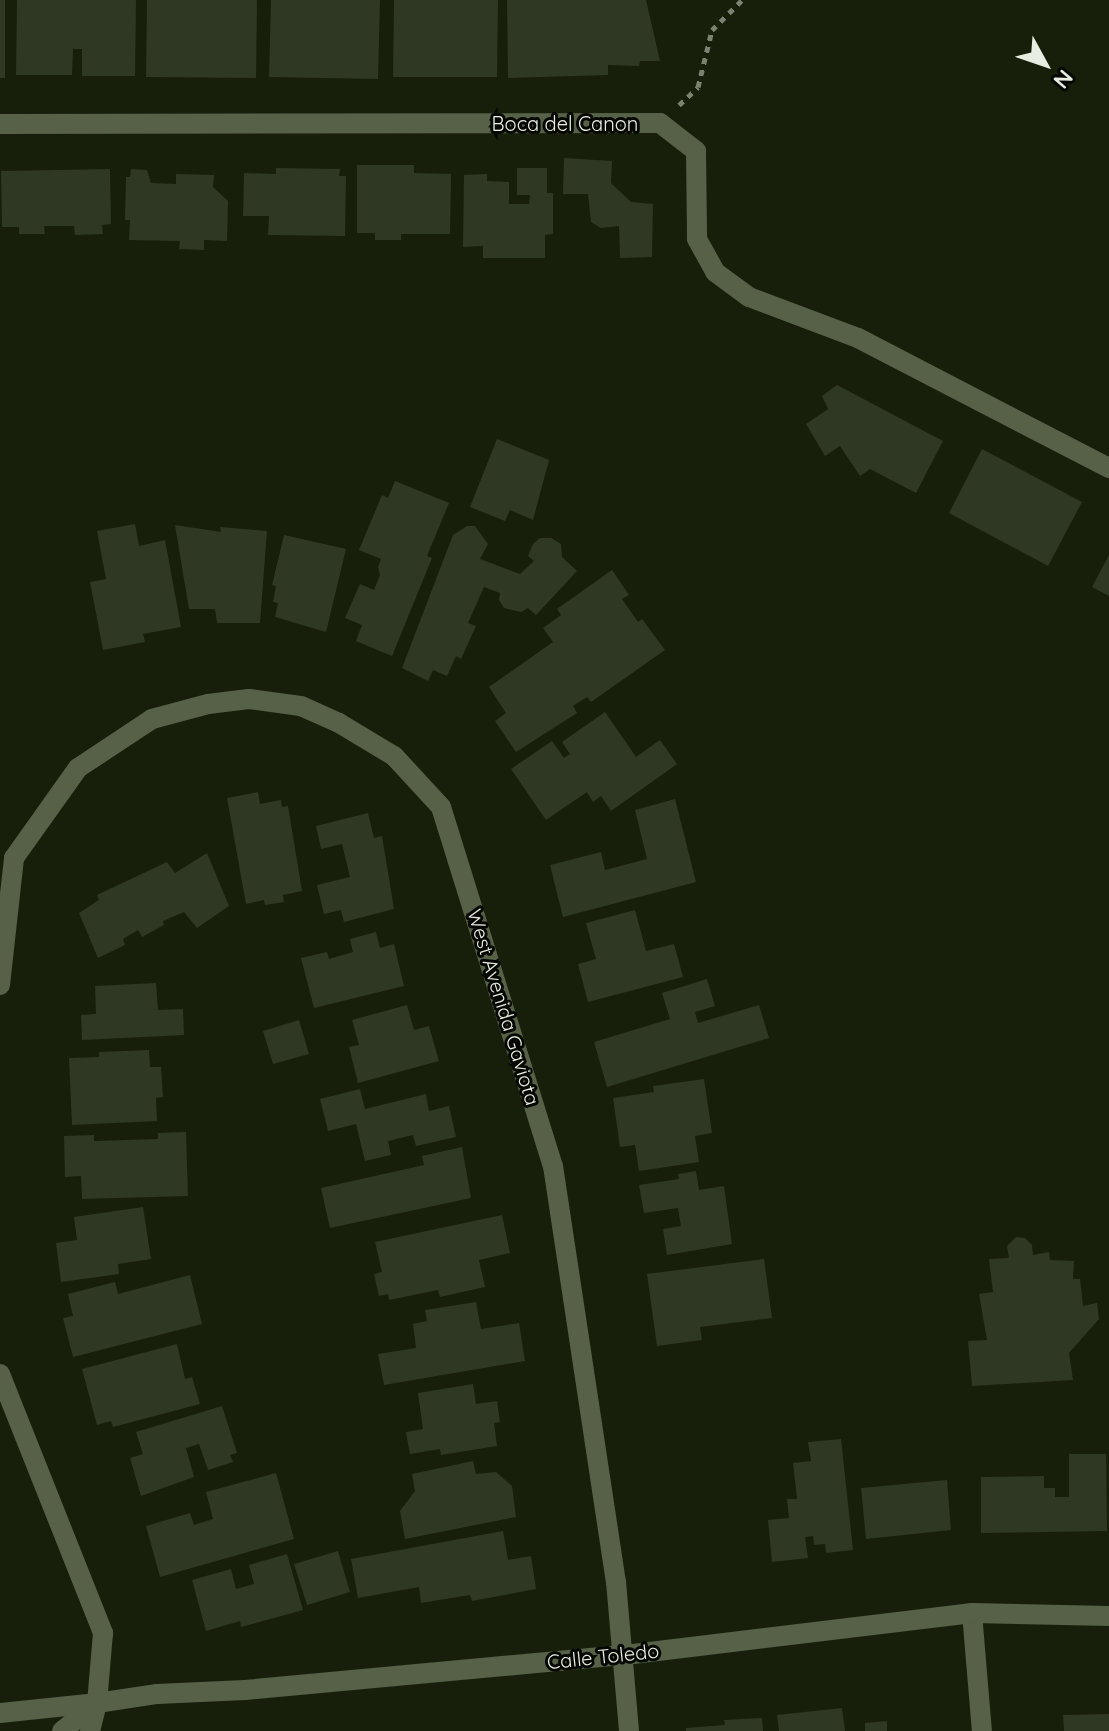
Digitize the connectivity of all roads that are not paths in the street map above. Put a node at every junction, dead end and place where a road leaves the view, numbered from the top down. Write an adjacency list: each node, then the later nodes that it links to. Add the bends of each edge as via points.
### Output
1 (0, 124): 2 (street, Boca del Canon, via 660,123 696,151 697,239 715,272 749,297 858,338)
2 (1109, 468)
3 (0, 985): 7 (street, West Avenida Gaviota, via 14,858 78,768 152,719 249,699 301,706 394,756 441,807 553,1166)
4 (0, 1374): 8 (street, via 103,1633)
5 (972, 1613): 6 (street, Calle Toledo); 7 (street, Calle Toledo); 13 (street)
6 (1109, 1616)
7 (625, 1655): 8 (street, Calle Toledo); 12 (street, West Avenida Gaviota)
8 (97, 1703): 9 (street, Calle Toledo); 10 (street); 11 (street)
9 (0, 1713)
10 (62, 1731)
11 (90, 1731)
12 (629, 1731)
13 (982, 1731)

